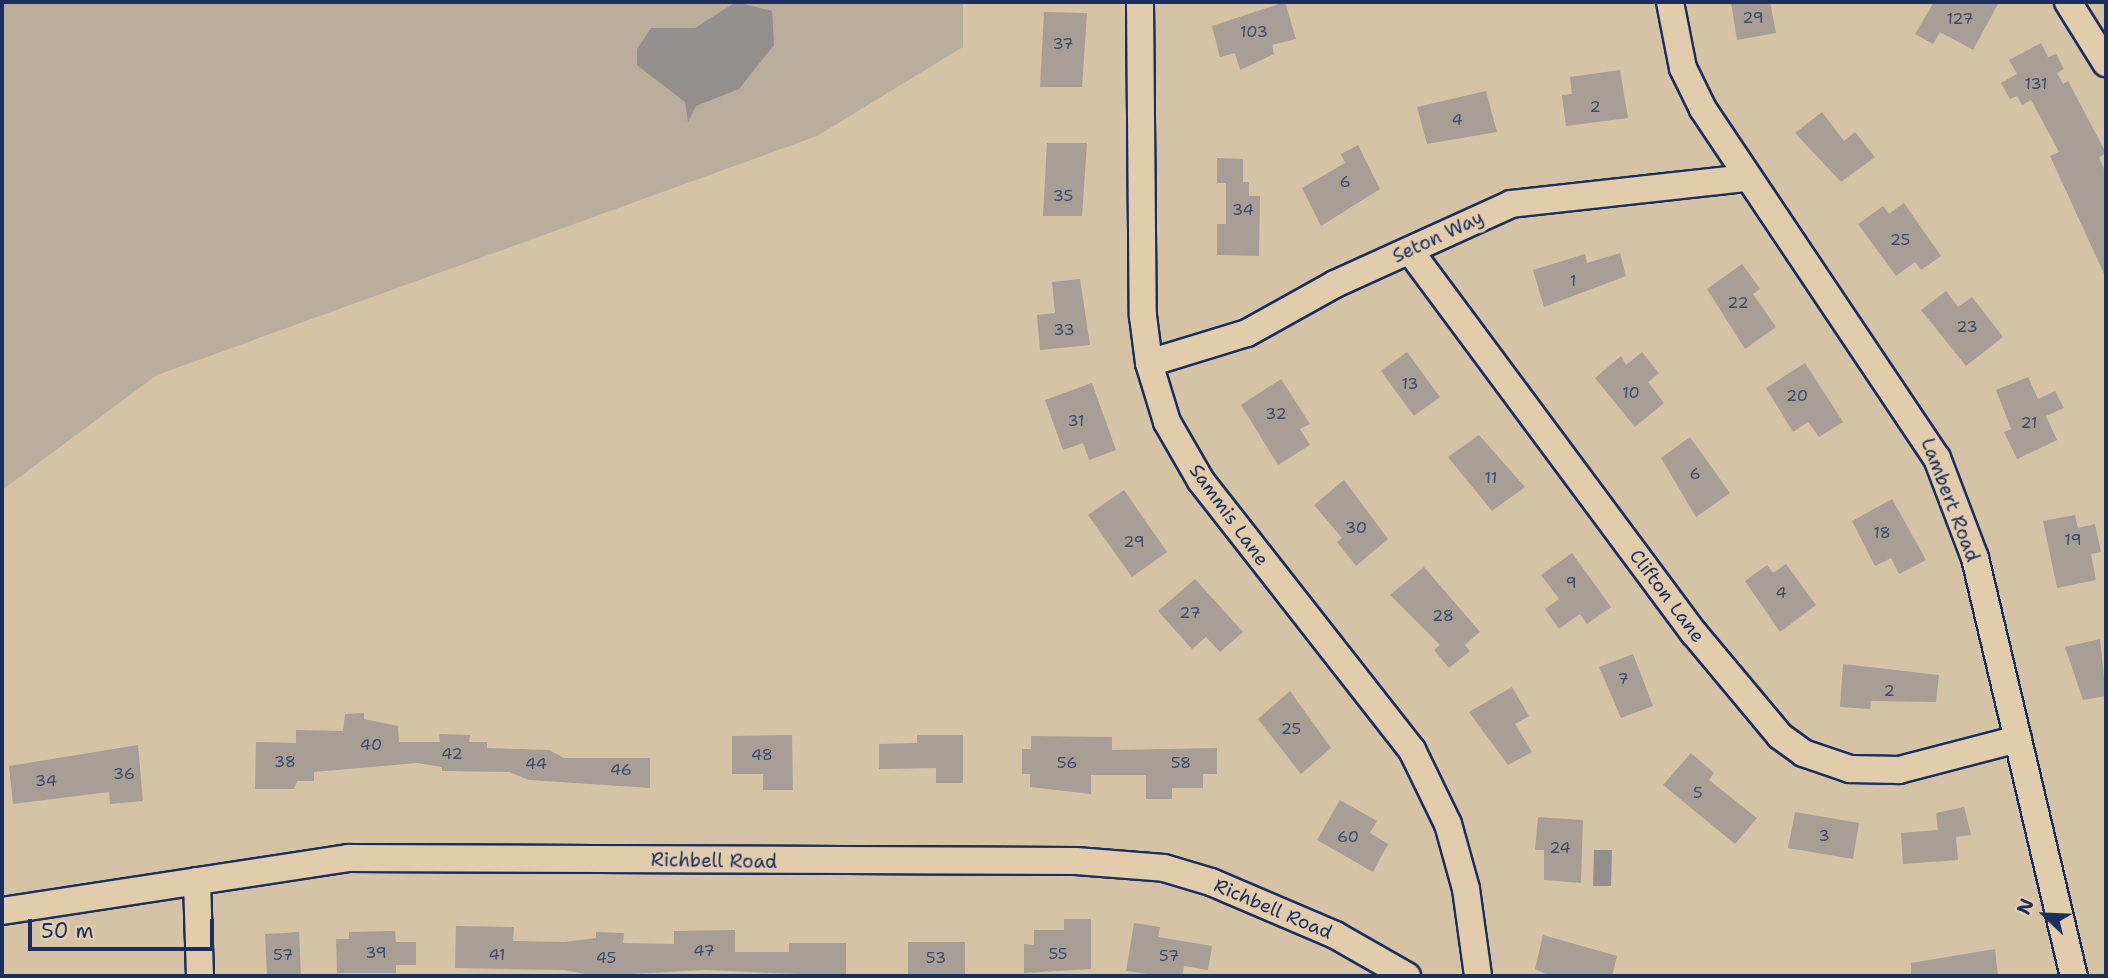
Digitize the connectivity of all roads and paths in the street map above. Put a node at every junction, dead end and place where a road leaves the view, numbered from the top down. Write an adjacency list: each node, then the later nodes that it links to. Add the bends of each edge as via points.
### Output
1 (1140, 2): 7 (street, Sammis Lane, via 1142,302)
2 (1670, 2): 5 (street, Lambert Road, via 1684,68)
3 (2068, 2): 4 (street)
4 (2106, 63)
5 (1746, 178): 6 (street, Seton Way, via 1542,197 1511,204); 8 (street, Lambert Road, via 1937,458 1975,558)
6 (1410, 251): 7 (street, Seton Way, via 1335,284 1247,333); 8 (street, Clifton Lane, via 1694,633 1780,736 1803,753 1850,769 1899,770)
7 (1149, 363): 13 (street, Sammis Lane, via 1167,422 1201,481 1412,750 1448,824 1466,889)
8 (2018, 739): 14 (street, Lambert Road)
9 (197, 881): 10 (street, Richbell Road); 11 (street); 12 (street, Richbell Road, via 348,858 1076,861 1164,868 1211,882 1335,935)
10 (2, 911)
11 (200, 976)
12 (1407, 976)
13 (1478, 976)
14 (2074, 976)

